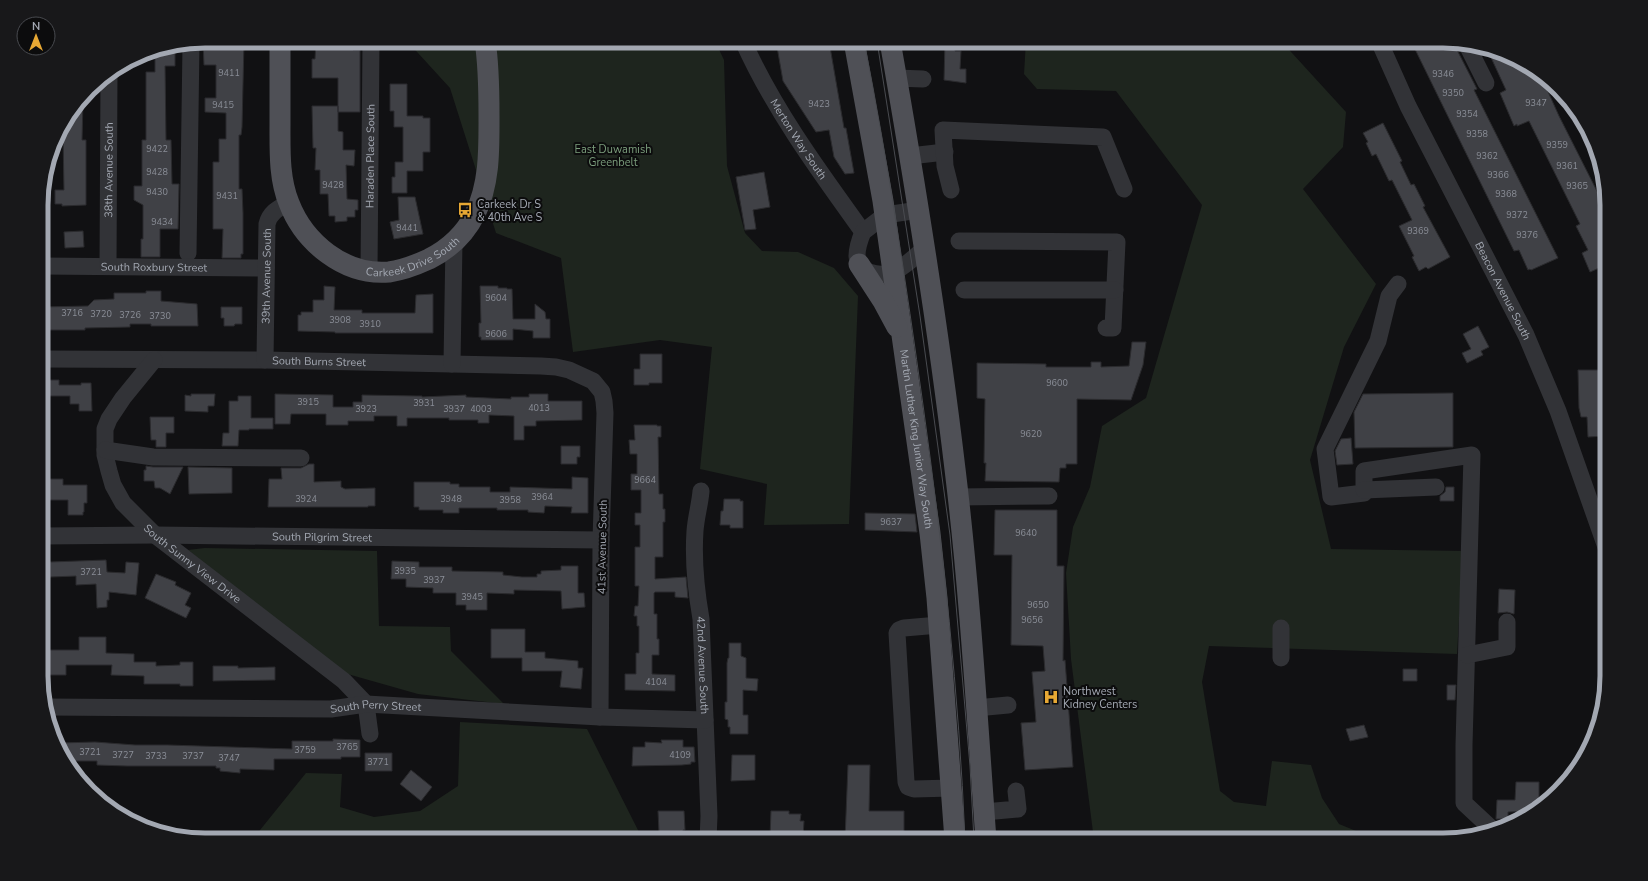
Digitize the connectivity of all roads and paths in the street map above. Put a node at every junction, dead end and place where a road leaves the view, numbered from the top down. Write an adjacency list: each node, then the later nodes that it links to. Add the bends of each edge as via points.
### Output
1 (191, 48): 25 (street)
2 (280, 48): 18 (main road, Carkeek Drive South, via 281,165)
3 (371, 48): 30 (street, Haraden Place South)
4 (487, 48): 23 (main road, Carkeek Drive South, via 489,136 486,183 467,229)
5 (746, 48): 21 (street, Merton Way South, via 757,73 785,121)
6 (855, 48): 20 (main road, Martin Luther King Junior Way South)
7 (891, 48): 10 (main road)
8 (1382, 48): 49 (street, Beacon Avenue South, via 1408,106 1526,335 1558,411)
9 (1470, 50): 13 (street)
10 (896, 78): 11 (street); 15 (main road)
11 (923, 78)
12 (109, 80): 28 (street, 38th Avenue South)
13 (1486, 83)
14 (944, 152): 15 (street); 16 (street, via 943,130 1103,137); 17 (street)
15 (910, 156): 19 (main road)
16 (1124, 189)
17 (951, 190)
18 (288, 202): 29 (street, 39th Avenue South, via 274,211 268,219); 30 (main road, Carkeek Drive South, via 305,233 318,248 335,258)
19 (919, 210): 20 (street); 24 (main road)
20 (885, 215): 21 (street); 31 (main road, Martin Luther King Junior Way South)
21 (863, 232): 26 (street, via 857,255)
22 (959, 241): 34 (street, via 1118,242)
23 (454, 242): 30 (main road, Carkeek Drive South, via 440,253 407,268 388,272); 40 (street)
24 (925, 248): 31 (street); 48 (main road)
25 (188, 253)
26 (859, 264): 31 (street, via 864,270 872,273); 36 (main road, via 883,301)
27 (48, 266): 28 (street, South Roxbury Street)
28 (108, 266): 29 (street, South Roxbury Street)
29 (266, 268): 39 (street, 39th Avenue South)
30 (369, 271)
31 (894, 272): 36 (main road, Martin Luther King Junior Way South)
32 (1398, 284): 45 (street, via 1389,296 1378,341 1325,449 1331,497 1364,493)
33 (964, 290): 34 (street)
34 (1115, 290): 35 (street, via 1113,328)
35 (1106, 328)
36 (903, 340): 54 (main road, Martin Luther King Junior Way South, via 928,519)
37 (48, 359): 38 (street, South Burns Street)
38 (154, 360): 39 (street, South Burns Street); 42 (street, South Sunny View Drive, via 109,419 105,429)
39 (265, 360): 40 (street, South Burns Street)
40 (452, 364): 41 (street, South Burns Street, via 556,367)
41 (593, 381): 52 (street, 41st Avenue South, via 602,392 605,413)
42 (105, 450): 43 (street, via 154,456); 50 (street, South Sunny View Drive, via 113,485 123,503)
43 (301, 458)
44 (1436, 487): 45 (street)
45 (1364, 490): 56 (street, via 1364,471 1472,456)
46 (701, 491): 63 (street, 42nd Avenue South, via 695,531 695,567 701,619)
47 (1049, 496): 48 (street)
48 (958, 497): 61 (main road)
49 (1600, 530)
50 (155, 535): 51 (street, South Pilgrim Street); 52 (street, South Pilgrim Street); 58 (street, South Sunny View Drive, via 344,681)
51 (48, 536)
52 (601, 540): 62 (street, 41st Avenue South)
53 (1507, 622): 56 (street, via 1507,647)
54 (939, 626): 65 (main road, Martin Luther King Junior Way South); 65 (street, via 904,628 897,633 906,782 908,788 914,789)
55 (1281, 628): 57 (street)
56 (1467, 654): 68 (street, via 1464,802)
57 (1281, 658)
58 (366, 704): 60 (street, South Perry Street, via 331,709); 62 (street, South Perry Street); 64 (street)
59 (1008, 705): 61 (street)
60 (51, 707)
61 (976, 708): 67 (main road)
62 (600, 717): 63 (street, South Perry Street)
63 (704, 720): 69 (street, 42nd Avenue South)
64 (370, 734)
65 (952, 788): 70 (main road, Martin Luther King Junior Way South)
66 (1016, 792): 67 (street, via 1018,809)
67 (984, 812): 71 (main road)
68 (1490, 826)
69 (708, 833)
70 (955, 833)
71 (986, 833)

